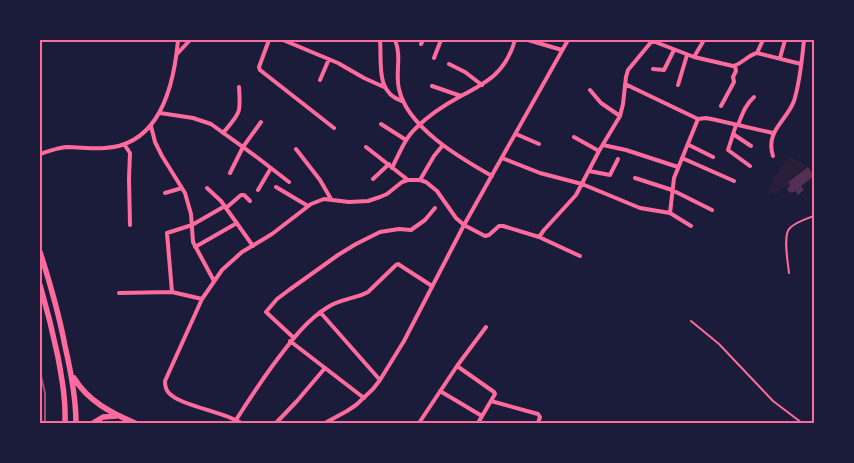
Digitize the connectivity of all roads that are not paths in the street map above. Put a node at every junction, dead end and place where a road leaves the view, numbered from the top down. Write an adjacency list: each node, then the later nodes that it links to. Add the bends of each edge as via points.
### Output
1 (178, 40): 21 (street)
2 (190, 40): 21 (street)
3 (269, 40): 51 (street, via 260,70)
4 (284, 40): 26 (street)
5 (380, 40): 37 (street)
6 (396, 40): 17 (street)
7 (400, 40): 17 (street)
8 (441, 40): 24 (street)
9 (515, 40): 33 (street, via 504,65)
10 (528, 40): 18 (street)
11 (568, 40): 18 (street)
12 (651, 40): 19 (street); 32 (street, via 628,70)
13 (704, 40): 23 (street)
14 (762, 40): 20 (street)
15 (785, 40): 25 (street)
16 (804, 40): 28 (street)
17 (398, 46): 41 (street, via 398,82)
18 (562, 50): 54 (street)
19 (674, 50): 22 (street); 30 (street, via 664,70)
20 (757, 53): 25 (street); 29 (street)
21 (177, 54): 43 (street)
22 (687, 55): 23 (street); 34 (street)
23 (694, 57): 29 (street)
24 (434, 58)
25 (780, 58): 28 (street)
26 (330, 59): 31 (street); 37 (street)
27 (449, 64): 33 (street)
28 (801, 64): 53 (street, via 790,111)
29 (735, 66): 42 (street, via 734,82)
30 (653, 69)
31 (320, 80)
32 (624, 84): 44 (street); 45 (street)
33 (482, 85): 39 (street)
34 (678, 85)
35 (432, 86): 39 (street)
36 (239, 87): 52 (street, via 239,112)
37 (384, 87): 41 (street)
38 (590, 90): 44 (street, via 601,103)
39 (460, 96): 48 (street)
40 (754, 97): 49 (street)
41 (402, 101): 48 (street)
42 (722, 106)
43 (160, 113): 50 (street); 52 (street, via 202,121)
44 (620, 116): 61 (street)
45 (698, 119): 49 (street); 62 (street)
46 (261, 122): 65 (street)
47 (382, 124): 57 (street)
48 (419, 125): 57 (street); 60 (street)
49 (737, 125): 53 (street); 55 (street)
50 (150, 126): 58 (street); 89 (street, via 162,156)
51 (334, 128)
52 (223, 133): 65 (street)
53 (773, 133): 69 (street)
54 (516, 134): 59 (street); 71 (street)
55 (733, 134): 63 (street); 75 (street, via 728,150)
56 (574, 137): 67 (street)
57 (406, 140): 74 (street)
58 (124, 144): 68 (street, via 106,148 66,147); 103 (street, via 130,153)
59 (539, 144)
60 (443, 145): 80 (street); 84 (street)
61 (603, 145): 67 (street); 76 (street)
62 (688, 145): 70 (street); 72 (street)
63 (751, 146)
64 (366, 147): 74 (street)
65 (243, 148): 77 (street); 79 (street)
66 (296, 149): 94 (street)
67 (599, 151): 78 (street)
68 (40, 154)
69 (773, 156)
70 (713, 157)
71 (502, 158): 80 (street); 87 (street, via 540,173)
72 (682, 158): 76 (street); 85 (street)
73 (618, 159): 78 (street, via 610,175)
74 (390, 166): 82 (street); 83 (street)
75 (750, 166)
76 (678, 167): 92 (street)
77 (271, 168): 86 (street); 91 (street)
78 (589, 171): 87 (street)
79 (230, 173)
80 (492, 176): 105 (street)
81 (635, 178): 92 (street)
82 (373, 179)
83 (408, 180): 84 (street); 94 (street, via 374,199 355,202)
84 (420, 180): 105 (street, via 437,190)
85 (734, 181)
86 (289, 182)
87 (582, 184): 100 (street, via 640,208); 107 (street)
88 (276, 187): 96 (street)
89 (182, 188): 93 (street); 104 (street)
90 (207, 188): 97 (street)
91 (258, 190)
92 (672, 190): 99 (street); 100 (street)
93 (164, 193)
94 (331, 199): 96 (street)
95 (250, 201): 97 (street, via 241,195)
96 (308, 206): 108 (street)
97 (226, 207): 102 (street); 104 (street)
98 (435, 208): 122 (street, via 411,230 380,232 356,244 277,299 266,312)
99 (712, 210)
100 (670, 213): 106 (street)
101 (814, 216): 112 (lane, via 793,225 787,233)
102 (238, 224): 108 (street); 109 (street)
103 (130, 225)
104 (192, 225): 109 (street); 116 (street, via 167,233)
105 (464, 226): 107 (street, via 485,236 501,226); 115 (street)
106 (691, 226)
107 (539, 237): 111 (street)
108 (254, 246): 113 (street, via 231,260)
109 (196, 247): 113 (street)
110 (40, 252): 125 (highway, via 59,315)
111 (580, 256)
112 (789, 273)
113 (214, 281): 118 (street)
114 (40, 285): 133 (highway, via 62,380)
115 (432, 286): 119 (street, via 397,264 368,292 337,302); 126 (street)
116 (172, 292): 117 (street); 118 (street)
117 (119, 293)
118 (202, 299): 132 (street, via 164,385 169,394 178,399)
119 (320, 312): 122 (street); 126 (street)
120 (691, 322): 142 (lane, via 719,344 773,401)
121 (486, 327): 123 (street)
122 (292, 340): 124 (street); 132 (street, via 252,394)
123 (457, 366): 127 (street); 129 (street, via 494,392)
124 (325, 368): 128 (street); 137 (street)
125 (71, 374): 130 (highway, via 91,399); 134 (highway)
126 (380, 380): 128 (street)
127 (440, 391): 131 (street); 139 (street)
128 (364, 398): 138 (street)
129 (491, 402): 131 (street); 141 (street, via 538,414)
130 (118, 416): 135 (highway, via 103,417); 136 (highway)
131 (482, 416): 140 (street)
132 (239, 422)
133 (65, 423)
134 (76, 423)
135 (93, 423)
136 (135, 423)
137 (276, 423)
138 (325, 423)
139 (419, 423)
140 (478, 423)
141 (538, 423)
142 (802, 423)

